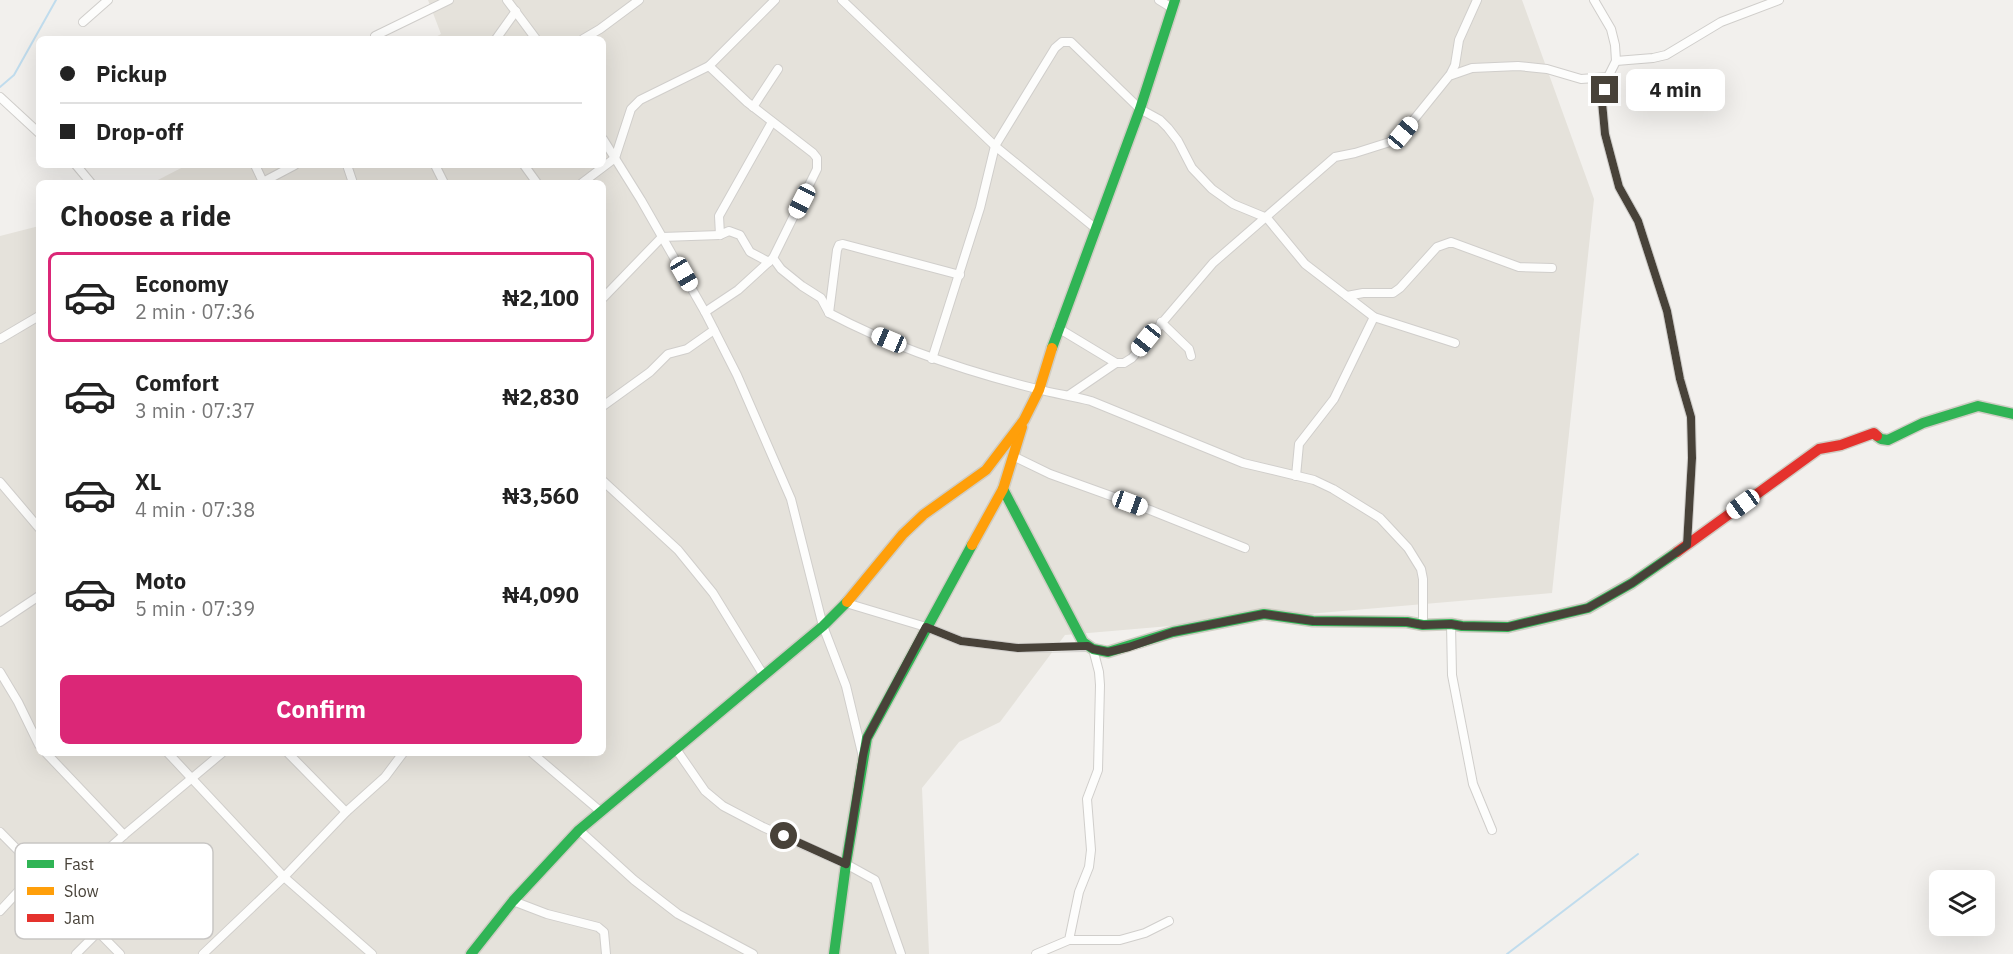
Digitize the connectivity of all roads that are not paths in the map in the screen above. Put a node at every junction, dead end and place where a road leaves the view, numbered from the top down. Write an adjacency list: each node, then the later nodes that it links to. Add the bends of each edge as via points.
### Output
1 (108, 0): 13 (street)
2 (448, 0): 14 (street)
3 (507, 0): 12 (street)
4 (639, 0): 17 (street)
5 (775, 0): 19 (street)
6 (842, 0): 29 (street)
7 (1159, 0): 11 (street)
8 (1477, 0): 21 (street, via 1459,40)
9 (1594, 0): 18 (street, via 1611,29)
10 (1779, 0): 18 (street, via 1721,22 1666,55)
11 (1174, 4): 25 (street)
12 (516, 11): 15 (street); 16 (street)
13 (83, 22)
14 (375, 36)
15 (498, 36)
16 (534, 36)
17 (587, 36)
18 (1616, 61): 22 (street)
19 (709, 66): 24 (street); 30 (street, via 640,100 631,109)
20 (778, 69): 24 (street)
21 (1449, 76): 22 (street, via 1472,68 1518,66 1581,79); 38 (street, via 1403,133 1392,141 1335,157)
22 (1608, 76): 70 (street, via 1602,102 1605,134 1619,187 1638,221 1667,311 1691,417)
23 (0, 98): 27 (street)
24 (753, 107): 26 (street)
25 (1140, 109): 29 (street, via 1071,42 1062,42); 38 (street, via 1168,128 1192,168 1212,189 1233,204); 39 (street)
26 (772, 122): 40 (street, via 719,216); 42 (street, via 813,153 818,163)
27 (36, 130)
28 (606, 144): 30 (street)
29 (995, 146): 39 (street); 44 (street)
30 (615, 158): 31 (street); 41 (street)
31 (606, 165)
32 (78, 168): 35 (street)
33 (289, 168): 36 (street)
34 (602, 168): 37 (street)
35 (88, 180)
36 (266, 180)
37 (586, 180)
38 (1266, 218): 46 (street, via 1305,264); 51 (street, via 1213,263)
39 (1095, 228): 52 (street)
40 (720, 235): 41 (street); 42 (street, via 729,231 740,235 750,252)
41 (662, 237): 45 (street); 47 (street)
42 (771, 260): 47 (street, via 738,290); 48 (street, via 821,298)
43 (1552, 268): 46 (street, via 1520,267 1451,242 1437,247 1393,293)
44 (960, 275): 48 (street, via 839,245); 57 (street)
45 (606, 295)
46 (1347, 296): 49 (street)
47 (705, 312): 53 (street)
48 (829, 314): 57 (street)
49 (1374, 317): 55 (street); 65 (street, via 1334,399 1299,444)
50 (36, 318): 54 (street)
51 (1161, 322): 56 (street); 58 (street, via 1132,357)
52 (1058, 328): 58 (street); 59 (street)
53 (714, 330): 61 (street, via 687,349 668,354); 77 (street, via 738,375 791,499)
54 (0, 339)
55 (1455, 343)
56 (1191, 356)
57 (932, 359): 59 (street)
58 (1116, 363): 60 (street)
59 (1039, 390): 60 (street); 63 (street)
60 (1069, 395): 65 (street, via 1243,463)
61 (606, 404)
62 (2013, 414): 70 (street, via 1978,406 1923,423 1888,440 1874,433 1819,449)
63 (1024, 420): 64 (street); 73 (street, via 986,470 903,534)
64 (1013, 456): 68 (street); 71 (street, via 1050,474)
65 (1296, 476): 76 (street, via 1333,489 1380,518 1408,548 1423,579)
66 (0, 482): 69 (street)
67 (606, 484): 81 (street, via 678,550 713,593)
68 (1003, 489): 78 (street); 79 (street, via 1083,642)
69 (36, 524)
70 (1687, 545): 75 (street, via 1588,608 1508,627)
71 (1245, 548)
72 (36, 598): 74 (street)
73 (846, 603): 77 (street); 78 (street)
74 (0, 622)
75 (1451, 624): 76 (street); 95 (street, via 1452,675 1473,784)
76 (1423, 625): 79 (street, via 1313,621 1264,614 1173,632 1108,652)
77 (822, 626): 81 (street); 90 (street, via 846,686)
78 (926, 627): 79 (street, via 961,641 1018,648); 90 (street, via 867,738)
79 (1091, 648): 108 (street, via 1100,686 1098,770 1088,799 1089,867 1079,892)
80 (0, 672): 82 (street)
81 (764, 676): 83 (street)
82 (36, 739)
83 (676, 749): 92 (street); 100 (street, via 705,791 723,806)
84 (49, 756): 97 (street)
85 (171, 756): 91 (street)
86 (219, 756): 91 (street)
87 (291, 756): 93 (street)
88 (401, 756): 93 (street, via 385,777)
89 (536, 756): 92 (street)
90 (863, 756): 100 (street)
91 (193, 779): 97 (street); 101 (street)
92 (600, 811): 94 (street)
93 (346, 812): 101 (street)
94 (579, 830): 103 (street); 116 (street, via 678,914)
95 (1492, 830)
96 (0, 832): 99 (street)
97 (124, 835): 98 (street)
98 (115, 843)
99 (15, 847)
100 (846, 864): 117 (street); 118 (street, via 875,880)
101 (284, 878): 112 (street); 113 (street)
102 (15, 895): 104 (street)
103 (513, 901): 114 (street); 115 (street, via 598,927 604,932)
104 (0, 911)
105 (1169, 921): 108 (street, via 1120,940)
106 (91, 939): 110 (street)
107 (106, 939): 111 (street)
108 (1069, 940): 109 (street)
109 (1047, 952): 119 (street)
110 (76, 954)
111 (120, 954)
112 (203, 954)
113 (372, 954)
114 (471, 954)
115 (606, 954)
116 (753, 954)
117 (834, 954)
118 (901, 954)
119 (1036, 954)

